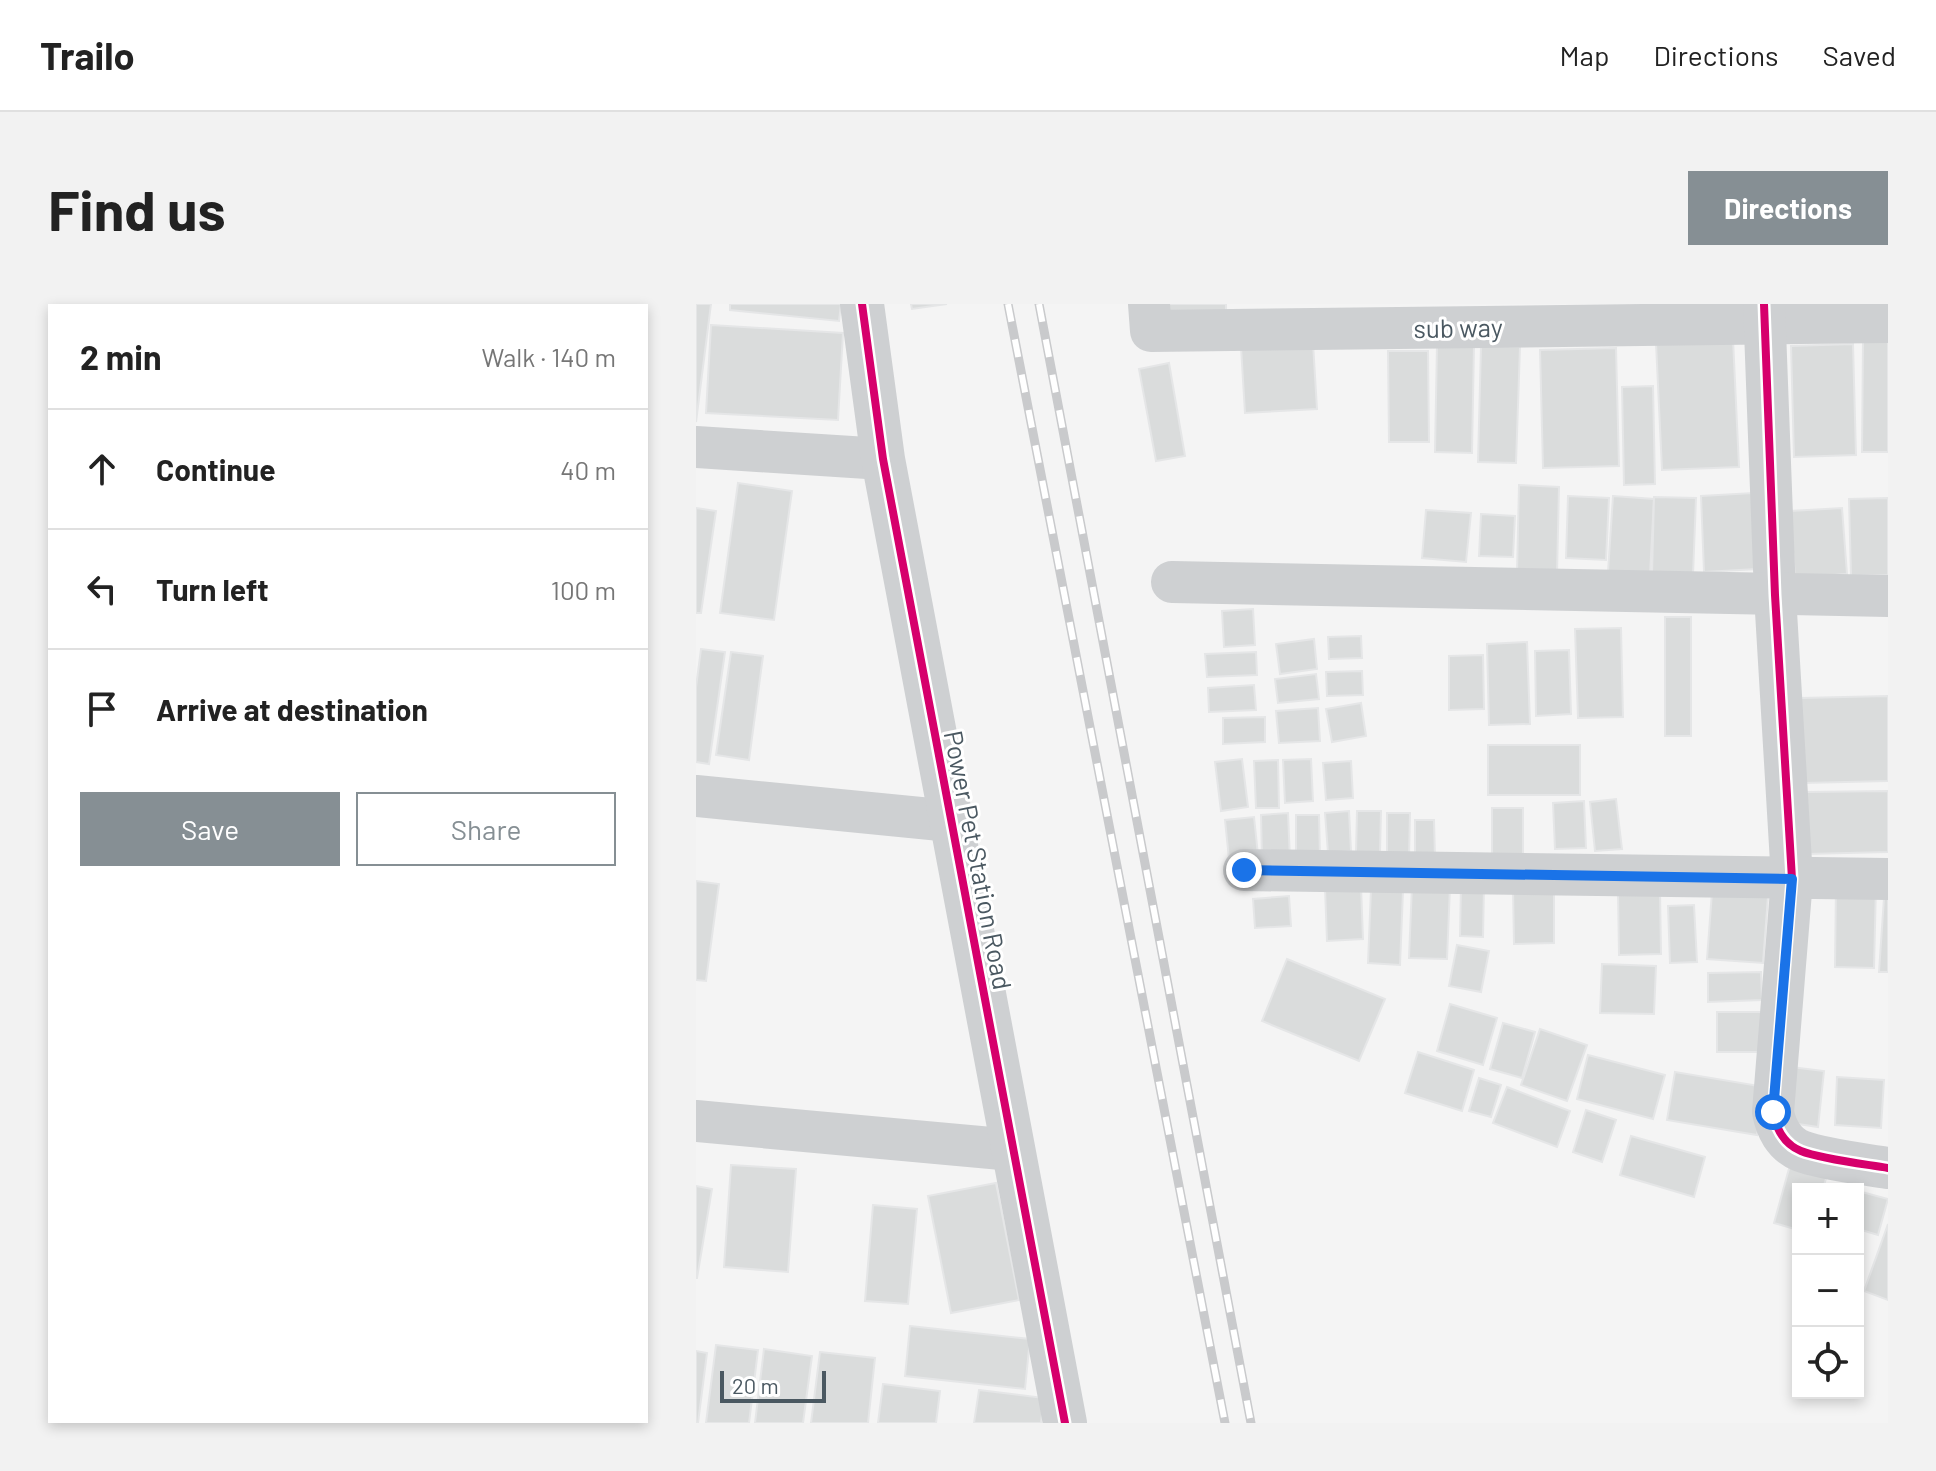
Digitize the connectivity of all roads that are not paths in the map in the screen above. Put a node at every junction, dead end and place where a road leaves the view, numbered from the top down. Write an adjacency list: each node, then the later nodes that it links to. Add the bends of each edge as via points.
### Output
1 (862, 304): 6 (street, Power Pet Station Road)
2 (1149, 304): 3 (street, sub way, via 1151,331)
3 (1764, 314): 4 (street, sub way); 8 (street)
4 (1888, 322)
5 (696, 447): 6 (street)
6 (883, 459): 11 (street, Power Pet Station Road)
7 (1172, 582): 8 (street)
8 (1775, 595): 9 (street); 13 (street)
9 (1888, 596)
10 (696, 796): 11 (street)
11 (951, 821): 16 (street, Power Pet Station Road)
12 (1244, 870): 13 (street)
13 (1792, 879): 14 (street); 17 (street, via 1776,1127 1800,1151)
14 (1888, 879)
15 (696, 1121): 16 (street)
16 (1013, 1150): 18 (street, Power Pet Station Road)
17 (1888, 1168)
18 (1065, 1423)

